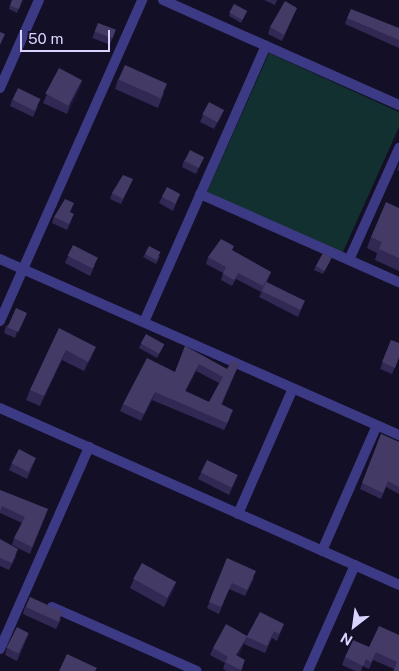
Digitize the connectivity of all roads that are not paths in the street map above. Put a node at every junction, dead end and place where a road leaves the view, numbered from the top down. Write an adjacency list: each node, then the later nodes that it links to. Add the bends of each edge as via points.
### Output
1 (39, 0): 5 (street)
2 (142, 0): 11 (street)
3 (163, 0): 4 (street)
4 (266, 46): 6 (street); 8 (street)
5 (0, 88)
6 (399, 104)
7 (399, 148): 10 (street)
8 (200, 194): 10 (street); 14 (street)
9 (0, 258): 11 (street)
10 (349, 260): 12 (street)
11 (23, 269): 13 (street); 14 (street)
12 (399, 282)
13 (0, 321)
14 (144, 322): 15 (street)
15 (293, 388): 17 (street); 20 (street)
16 (0, 408): 19 (street)
17 (377, 425): 18 (street); 21 (street)
18 (399, 435)
19 (89, 447): 20 (street); 24 (street)
20 (238, 514): 21 (street)
21 (322, 551): 22 (street)
22 (355, 565): 23 (street); 27 (street)
23 (399, 585)
24 (33, 599): 25 (street); 26 (street)
25 (0, 649)
26 (197, 671)
27 (308, 671)

